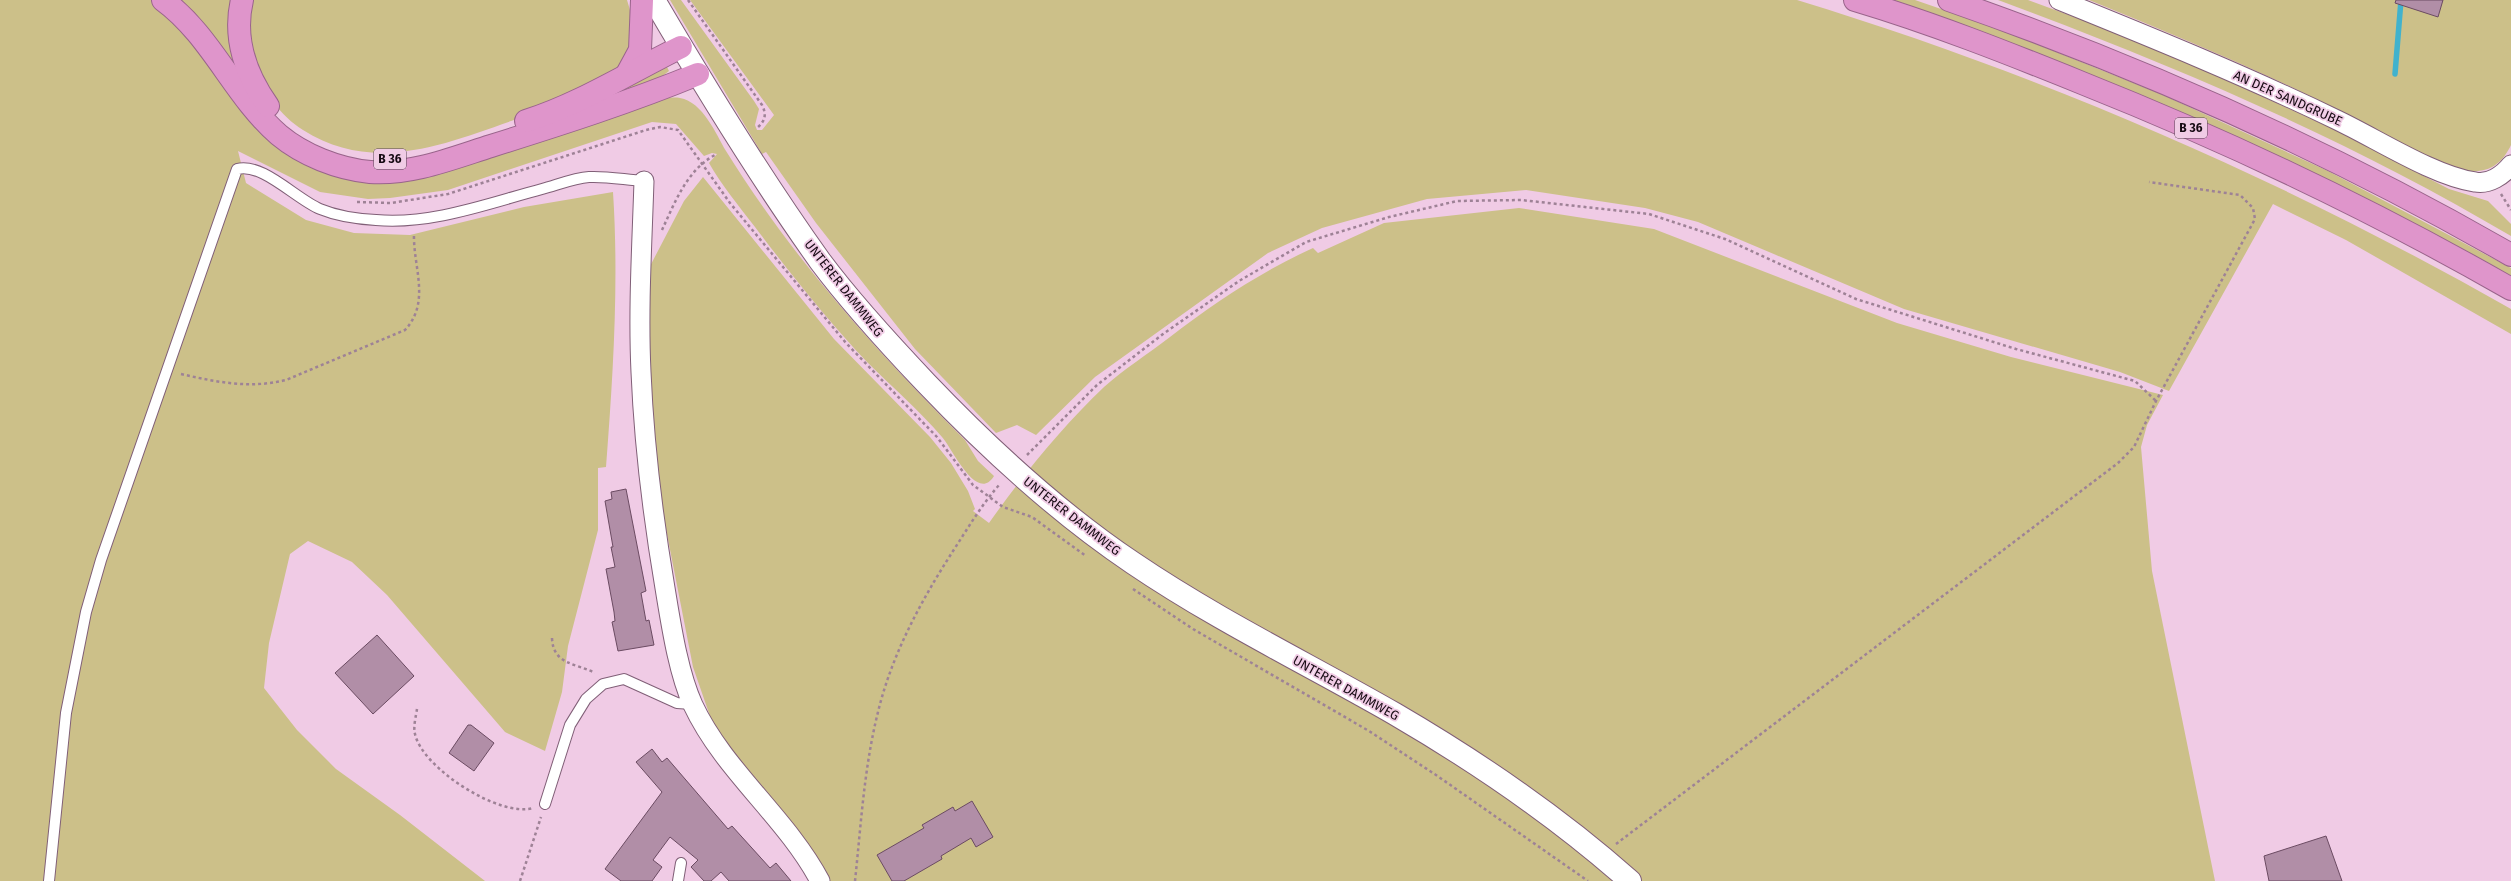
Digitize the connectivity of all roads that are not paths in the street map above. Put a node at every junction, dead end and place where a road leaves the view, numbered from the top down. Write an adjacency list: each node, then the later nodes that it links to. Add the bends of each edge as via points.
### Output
1 (163, 0): 10 (highway, via 198,35 255,110 278,134 293,146 329,162 371,172 397,171 439,162 610,108)
2 (242, 0): 9 (highway, B 36, via 239,22 242,51 255,87 270,109 284,124 316,146 359,158 400,158 443,148 543,116)
3 (642, 0): 9 (highway, via 640,50)
4 (654, 0): 8 (main road, UNTERER DAMMWEG)
5 (1855, 0): 14 (highway, B 36, via 2026,60 2162,115 2348,201)
6 (1949, 0): 13 (highway, B 36, via 2038,31 2180,88 2356,171)
7 (2059, 0): 11 (street, AN DER SANDGRUBE, via 2182,50 2462,180 2477,183 2493,180)
8 (681, 47): 9 (highway, B 36); 10 (main road, UNTERER DAMMWEG)
9 (626, 74)
10 (698, 74): 21 (main road, UNTERER DAMMWEG, via 822,263 888,344 962,422 1045,498 1134,564 1217,616 1393,714 1512,787 1602,856)
11 (2511, 165)
12 (644, 181): 15 (street, via 640,370 647,470 669,608); 18 (lane, via 588,177 414,220 377,220 330,212 312,205 257,170 244,167 237,169 101,560 84,619 61,749)
13 (2511, 255)
14 (2511, 290)
15 (692, 704): 16 (lane, via 677,703 624,679 605,683 586,699 570,725); 20 (street, via 714,742 805,857)
16 (545, 804)
17 (681, 863): 19 (lane)
18 (49, 881)
19 (678, 881)
20 (820, 881)
21 (1630, 881)

